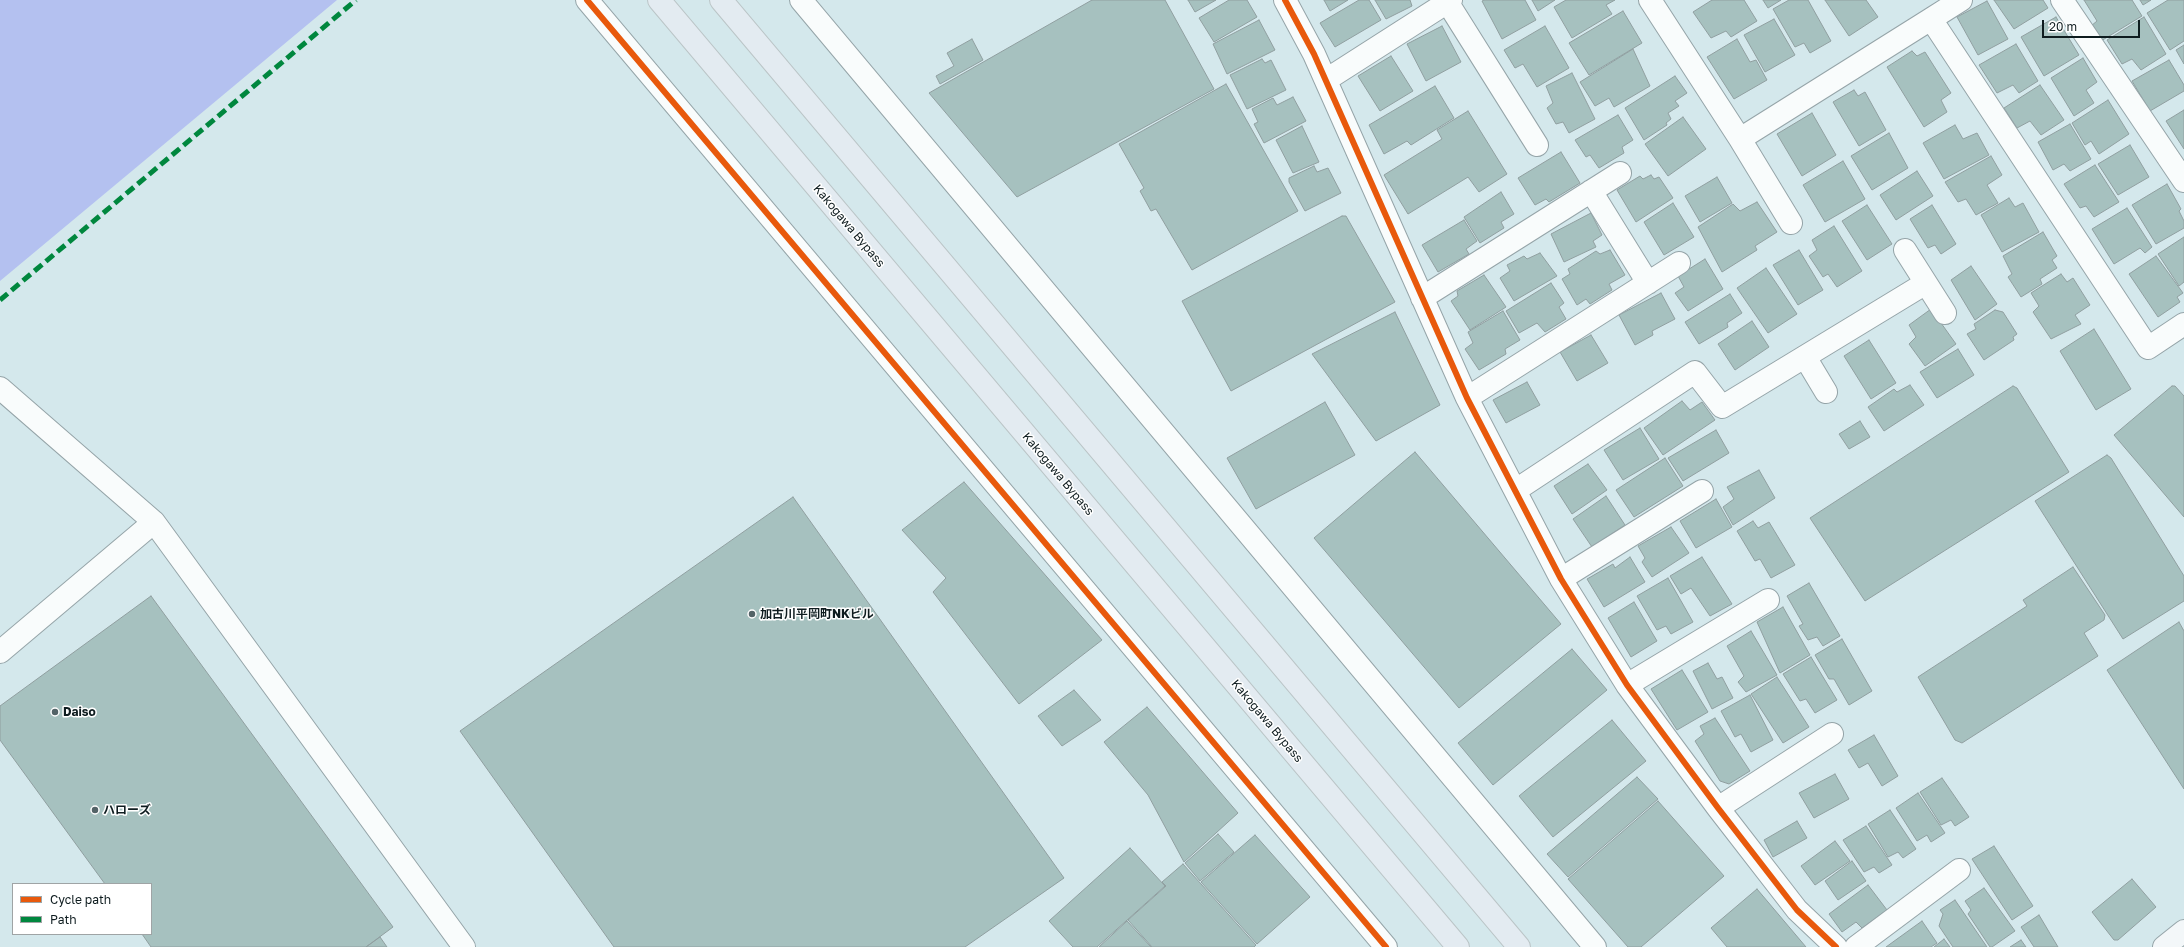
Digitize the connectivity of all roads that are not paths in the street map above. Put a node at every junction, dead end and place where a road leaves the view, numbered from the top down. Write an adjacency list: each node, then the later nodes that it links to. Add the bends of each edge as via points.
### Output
1 (587, 0): 41 (street)
2 (659, 0): 42 (highway, Kakogawa Bypass)
3 (721, 0): 43 (highway)
4 (801, 0): 44 (street)
5 (1285, 0): 11 (street)
6 (1650, 0): 12 (street)
7 (1961, 0): 10 (street)
8 (2062, 0): 15 (street)
9 (1448, 1): 11 (street); 13 (street)
10 (1931, 19): 12 (street); 24 (street, via 2148,348)
11 (1326, 80): 22 (street)
12 (1740, 139): 17 (street)
13 (1537, 145)
14 (1620, 173): 16 (street)
15 (2184, 181)
16 (1591, 191): 20 (street); 22 (street)
17 (1791, 224)
18 (1905, 250): 21 (street)
19 (1679, 263): 20 (street)
20 (1648, 283): 28 (street)
21 (1926, 283): 23 (street); 25 (street)
22 (1422, 298): 28 (street)
23 (1945, 313)
24 (2184, 324)
25 (1805, 357): 27 (street); 29 (street, via 1722,408 1695,372)
26 (0, 388): 31 (street)
27 (1826, 392)
28 (1467, 398): 29 (street)
29 (1516, 490): 32 (street)
30 (1702, 491): 32 (street)
31 (154, 522): 34 (street); 40 (street)
32 (1561, 580): 35 (street)
33 (1768, 600): 35 (street)
34 (0, 652)
35 (1627, 684): 37 (street)
36 (1832, 734): 37 (street)
37 (1718, 808): 45 (street, via 1797,910)
38 (1959, 870): 46 (street)
39 (2184, 931): 47 (main road)
40 (464, 947)
41 (1386, 947)
42 (1458, 947)
43 (1519, 947)
44 (1595, 947)
45 (1836, 947)
46 (1856, 947)
47 (2164, 947)

